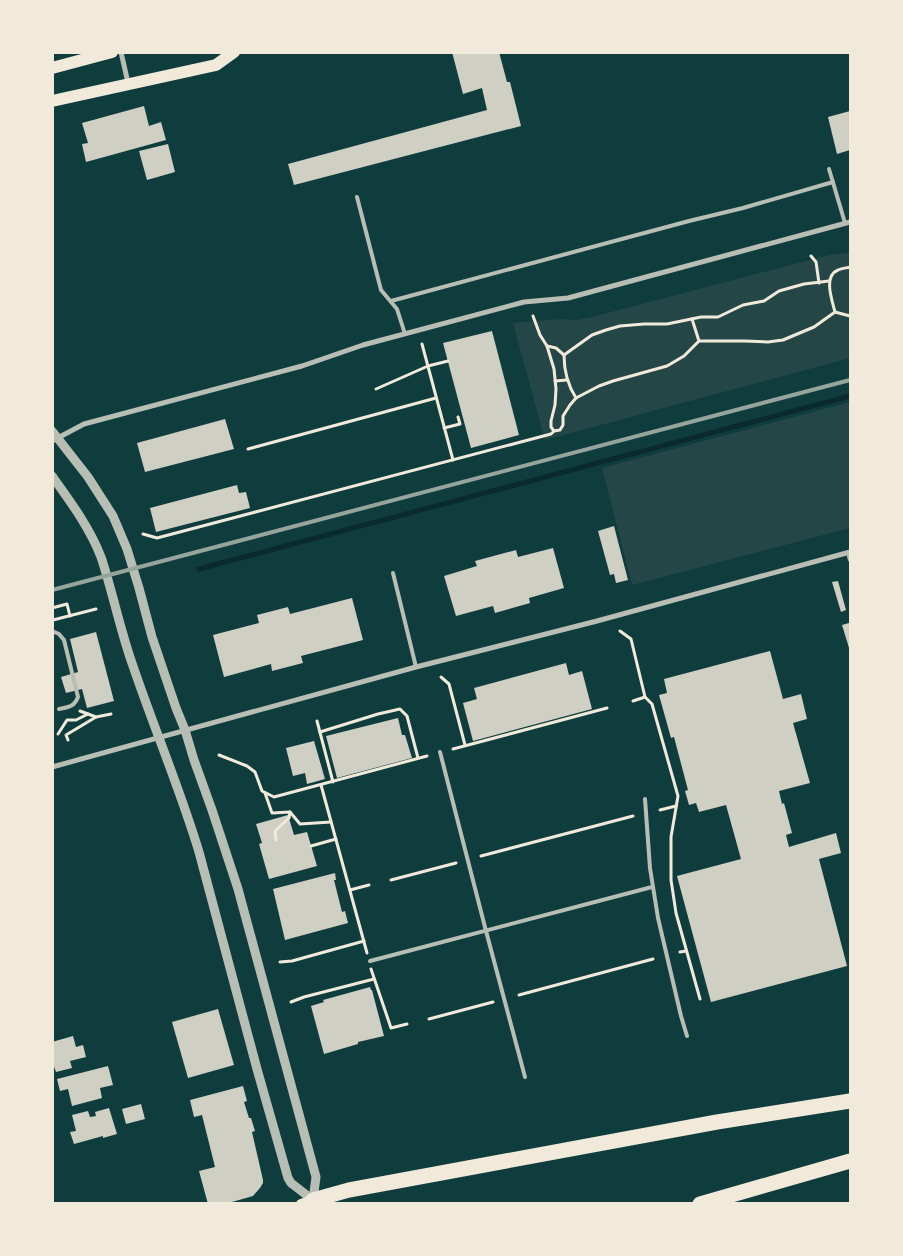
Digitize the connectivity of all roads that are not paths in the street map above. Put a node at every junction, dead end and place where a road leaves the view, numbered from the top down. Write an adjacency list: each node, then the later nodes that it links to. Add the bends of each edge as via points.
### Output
1 (112, 52): 4 (main road)
2 (120, 52): 5 (street)
3 (234, 52): 5 (main road, via 216,65)
4 (52, 68)
5 (128, 84): 6 (main road)
6 (52, 101)
7 (829, 169): 8 (lane)
8 (833, 182): 10 (lane); 11 (lane)
9 (356, 196): 11 (lane, via 380,290)
10 (848, 222): 12 (street, via 568,298 524,302)
11 (390, 301): 12 (lane)
12 (405, 334): 13 (street, via 302,366 84,424)
13 (54, 437): 21 (street, via 88,477 113,516 134,569 152,637)
14 (52, 476): 22 (street, via 79,515 100,556 128,651)
15 (849, 553): 16 (lane); 19 (street)
16 (850, 560)
17 (393, 573): 19 (lane)
18 (52, 631): 20 (lane, via 64,640 78,697 72,706)
19 (416, 667): 21 (street)
20 (59, 709)
21 (185, 730): 22 (street); 33 (street, via 238,889 316,1176)
22 (159, 738): 24 (street); 33 (street, via 199,852 288,1178)
23 (440, 752): 27 (lane)
24 (52, 767)
25 (645, 799): 26 (lane)
26 (652, 887): 27 (lane); 29 (lane)
27 (486, 931): 28 (lane); 30 (lane)
28 (370, 961)
29 (687, 1036)
30 (526, 1077)
31 (850, 1101): 33 (highway, via 698,1125 349,1190)
32 (850, 1161): 34 (highway)
33 (309, 1202)
34 (700, 1204)

